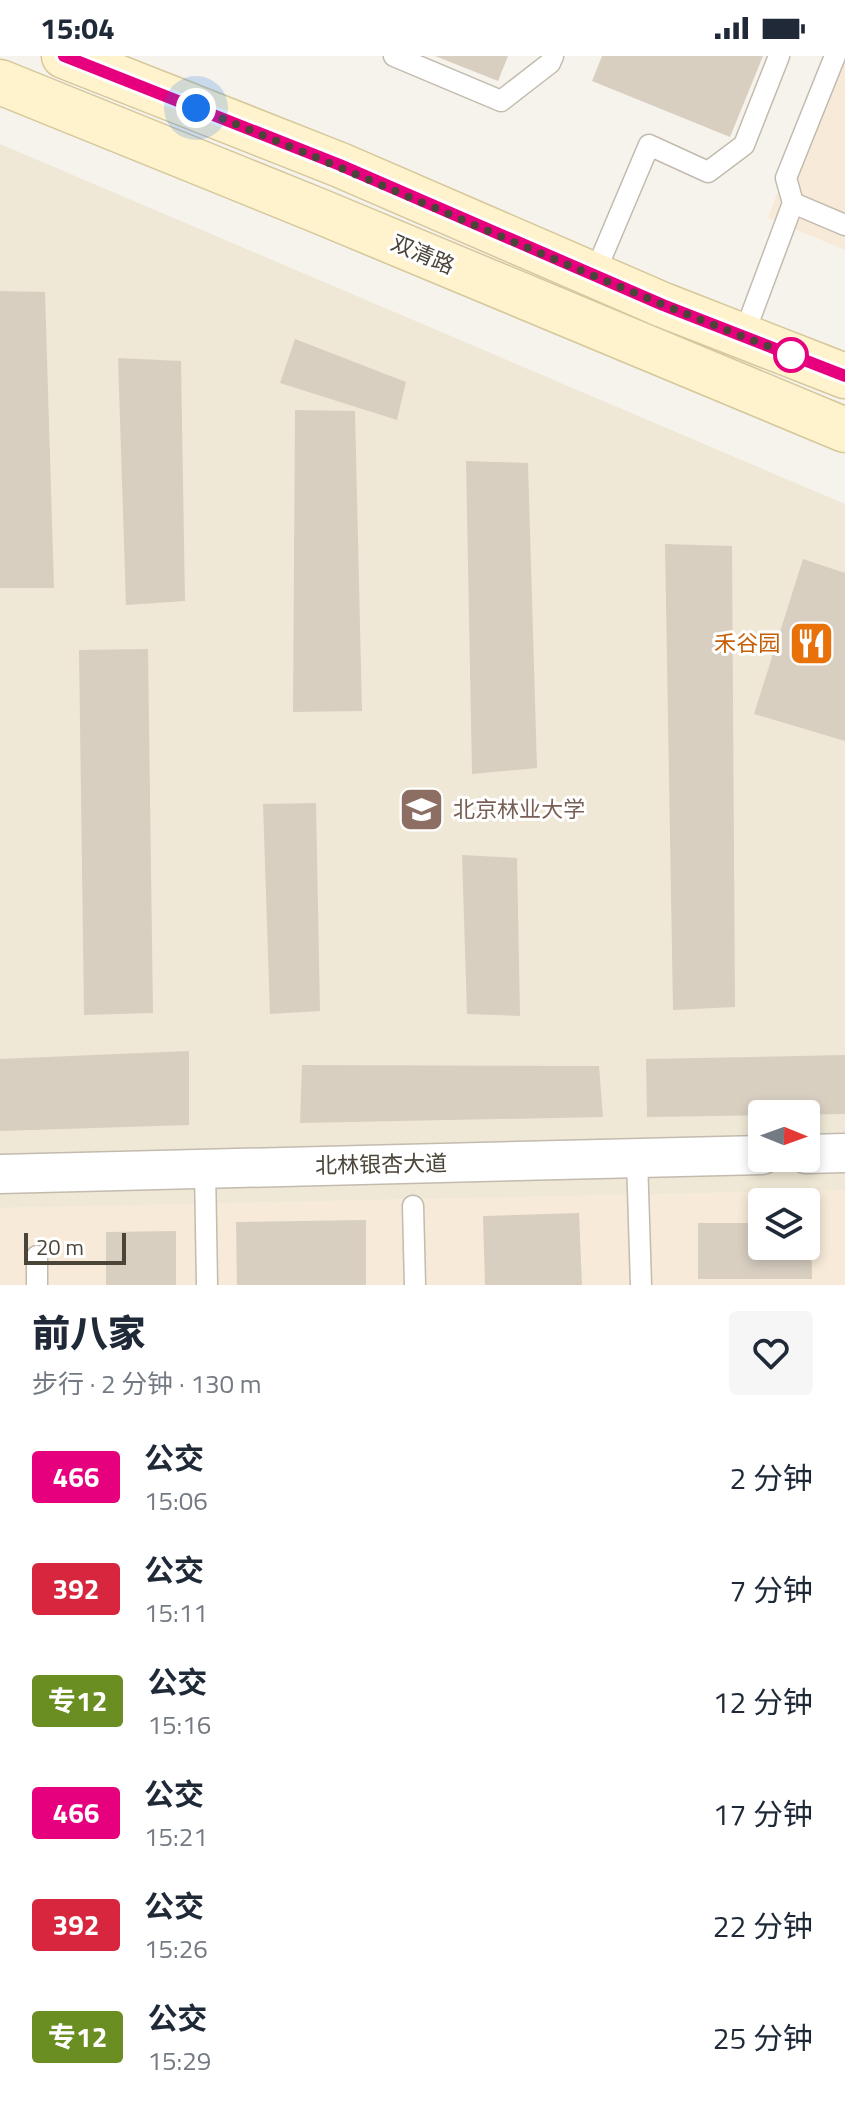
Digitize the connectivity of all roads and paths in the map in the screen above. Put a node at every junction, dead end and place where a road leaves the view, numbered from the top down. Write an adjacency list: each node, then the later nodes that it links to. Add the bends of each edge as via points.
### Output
1 (66, 56): 9 (main road, via 340,165)
2 (394, 56): 3 (lane, via 501,101)
3 (553, 56)
4 (779, 56): 9 (lane, via 744,145 708,172 649,145)
5 (835, 56): 7 (lane, via 786,178)
6 (0, 82): 12 (main road, 双清路)
7 (793, 203): 8 (lane); 10 (lane)
8 (845, 225)
9 (594, 275): 10 (main road)
10 (743, 337): 11 (main road)
11 (845, 376)
12 (845, 430)
13 (845, 1153): 14 (street)
14 (820, 1154)
15 (748, 1155): 16 (street, 北林银杏大道)
16 (637, 1158): 17 (street, 北林银杏大道); 24 (lane)
17 (205, 1169): 18 (street, 北林银杏大道); 22 (lane)
18 (0, 1174)
19 (413, 1206): 23 (lane)
20 (37, 1256): 21 (lane)
21 (37, 1285)
22 (207, 1285)
23 (415, 1285)
24 (641, 1285)

